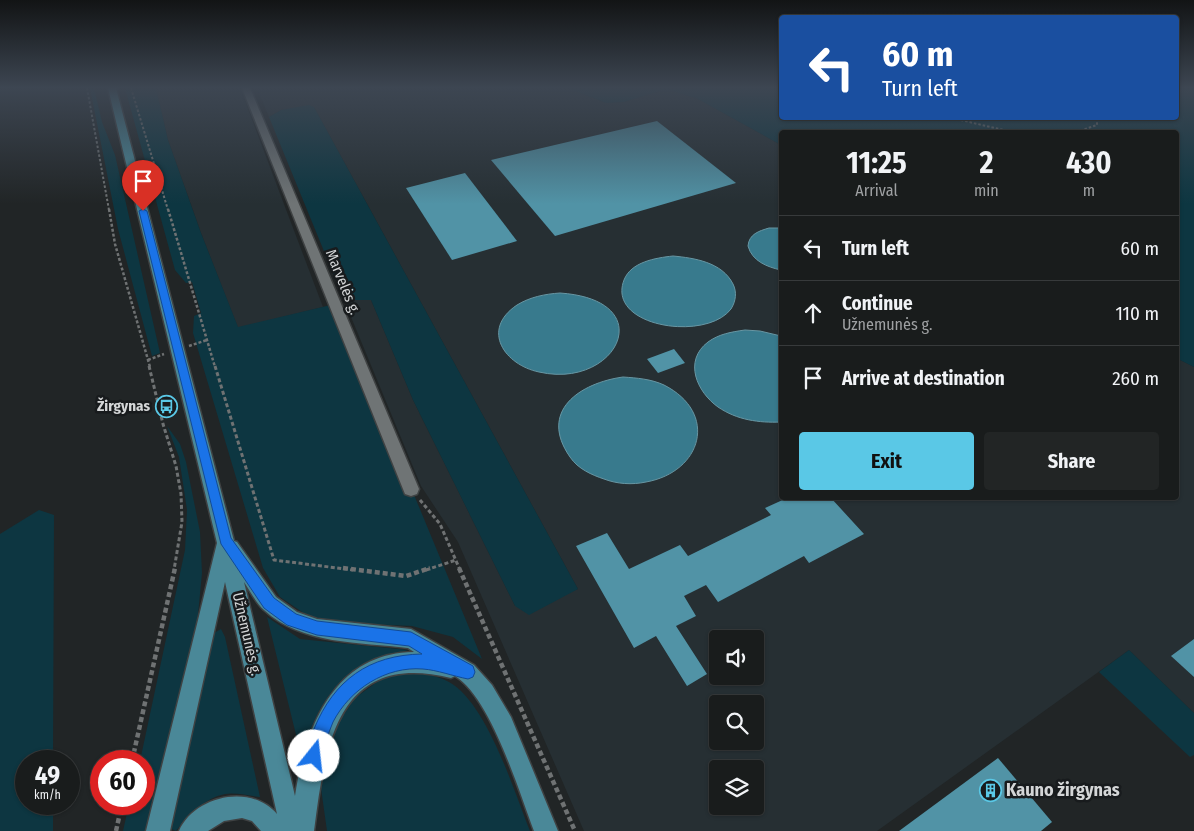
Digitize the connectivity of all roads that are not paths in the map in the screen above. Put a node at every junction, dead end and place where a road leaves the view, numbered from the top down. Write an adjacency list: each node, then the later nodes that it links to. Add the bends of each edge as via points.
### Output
1 (122, 127): 4 (main road, Užnemunės g.)
2 (262, 127): 3 (street, Marvelės g.)
3 (411, 489)
4 (225, 540): 5 (main road, via 269,603 292,620 317,628 411,639); 6 (main road); 9 (main road, Užnemunės g.)
5 (468, 672): 10 (main road, via 424,661 400,662 377,669 350,688 327,717 318,740); 11 (main road, via 485,692 503,725)
6 (158, 831)
7 (191, 831): 8 (main road, via 217,812 237,805 260,813)
8 (275, 831)
9 (292, 831)
10 (302, 831)
11 (546, 831)

